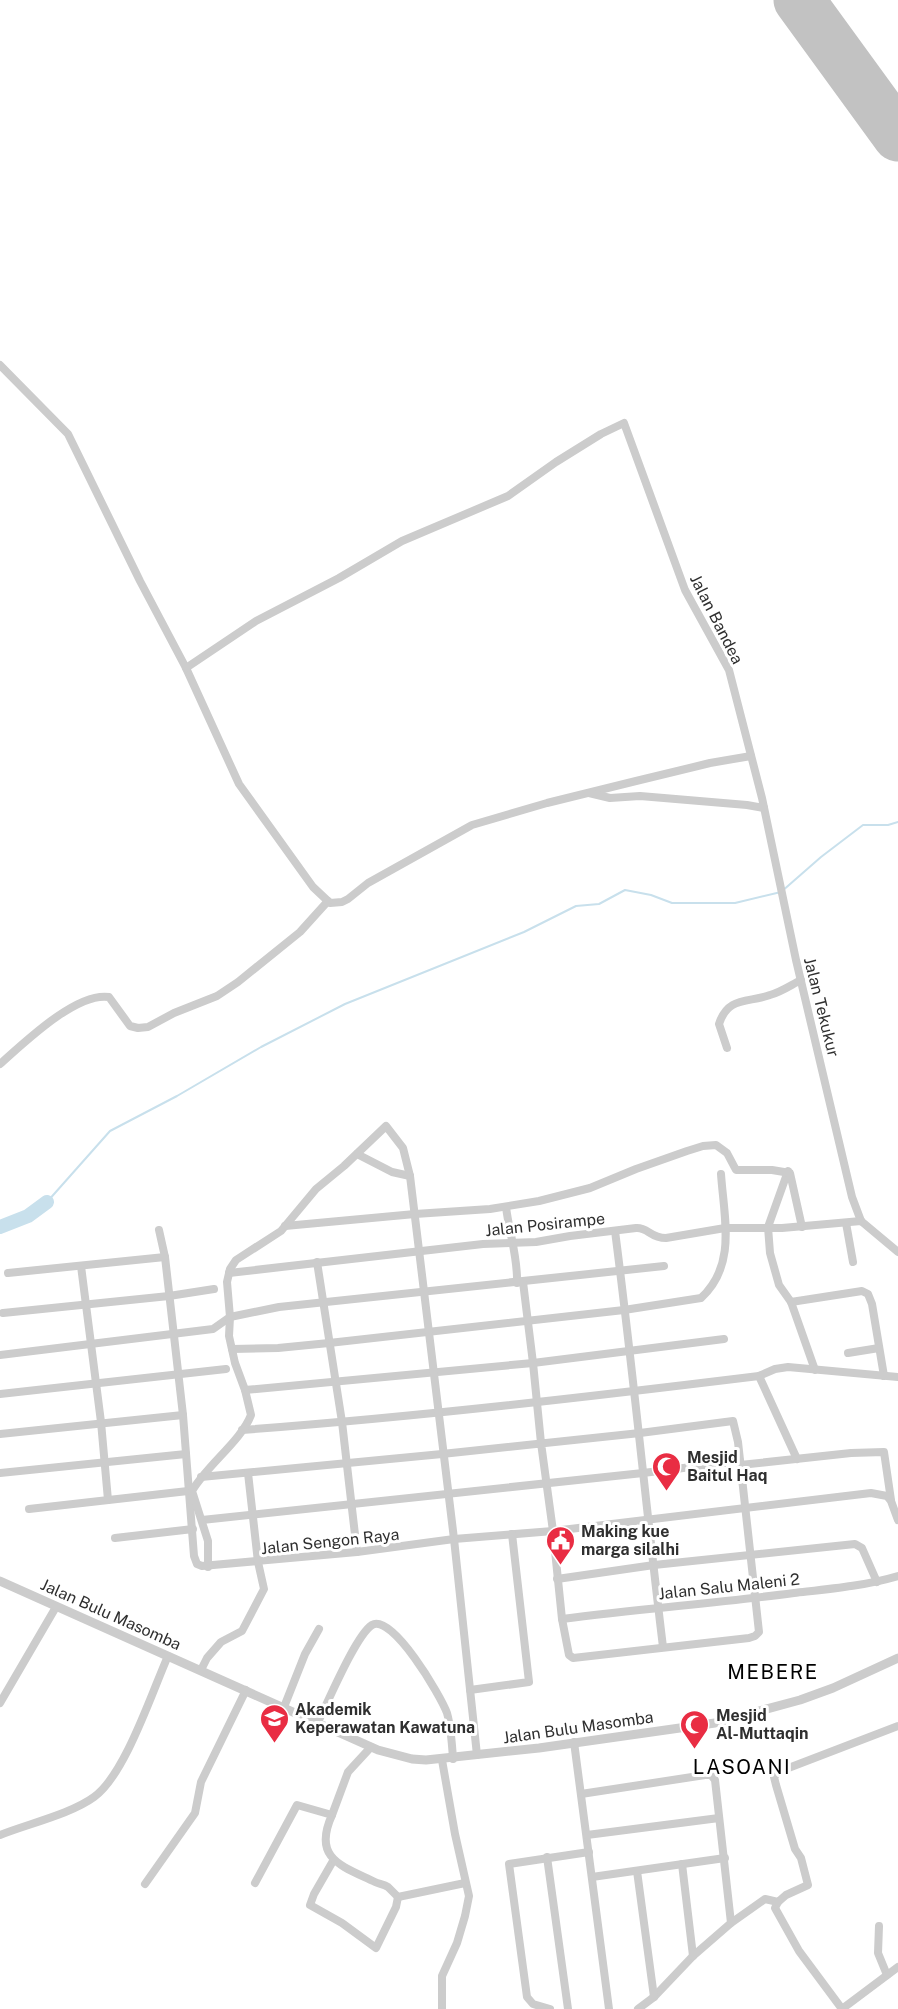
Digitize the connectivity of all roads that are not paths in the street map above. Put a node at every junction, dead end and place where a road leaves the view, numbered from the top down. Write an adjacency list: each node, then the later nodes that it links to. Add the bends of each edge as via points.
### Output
1 (0, 365): 2 (street, via 68,434)
2 (186, 668): 3 (street, Jalan Bandea, via 256,621 402,541 508,496 556,462 624,423 685,590 729,670); 7 (street, via 238,784)
3 (751, 756): 4 (street); 5 (street, Jalan Bandea)
4 (588, 793): 6 (street, via 610,798 640,796); 7 (street, via 472,825 368,883 348,899 335,904)
5 (762, 798): 6 (street, Jalan Tekukur)
6 (764, 808): 8 (street, Jalan Tekukur)
7 (328, 901): 10 (street, via 300,932 217,996 138,1028 129,1026 109,997 99,995 39,1029)
8 (801, 980): 9 (street, via 771,995 738,1001 724,1012 719,1026); 17 (street, Jalan Tekukur)
9 (727, 1048)
10 (0, 1064)
11 (357, 1154): 14 (street, via 392,1172); 14 (street, via 386,1126 403,1148); 19 (street, via 316,1189)
12 (788, 1172): 15 (street, via 736,1170 723,1149 703,1146 578,1192); 20 (street); 21 (street, via 792,1175)
13 (721, 1174): 22 (street)
14 (410, 1176): 16 (street)
15 (506, 1207): 16 (street); 25 (street)
16 (415, 1214): 19 (street); 26 (street)
17 (861, 1221): 18 (street, Jalan Posirampe); 27 (street)
18 (846, 1222): 21 (street, Jalan Posirampe); 30 (street)
19 (285, 1226): 34 (street, via 236,1260)
20 (768, 1227): 21 (street, Jalan Posirampe); 22 (street, Jalan Posirampe); 41 (street, via 779,1286)
21 (802, 1227)
22 (725, 1228): 24 (street, Jalan Posirampe, via 666,1238 642,1228); 43 (street, via 724,1261 717,1279 700,1298)
23 (159, 1230): 28 (street)
24 (615, 1231): 25 (street, Jalan Posirampe); 33 (street)
25 (512, 1244): 26 (street, Jalan Posirampe); 36 (street)
26 (418, 1251): 29 (street, Jalan Posirampe); 38 (street)
27 (898, 1252)
28 (165, 1257): 31 (street); 39 (street)
29 (317, 1262): 34 (street, Jalan Posirampe); 40 (street)
30 (853, 1262)
31 (81, 1266): 35 (street); 42 (street)
32 (664, 1266): 33 (street)
33 (620, 1271): 36 (street); 43 (street)
34 (229, 1272): 45 (street)
35 (8, 1273)
36 (520, 1282): 38 (street); 46 (street)
37 (214, 1289): 39 (street)
38 (424, 1291): 40 (street); 47 (street)
39 (169, 1296): 42 (street); 48 (street)
40 (323, 1302): 45 (street); 50 (street)
41 (790, 1302): 52 (street, via 866,1293 872,1304); 59 (street)
42 (86, 1304): 44 (street); 51 (street)
43 (624, 1310): 46 (street); 54 (street)
44 (3, 1313)
45 (230, 1317): 48 (street, via 213,1329); 53 (street)
46 (528, 1321): 47 (street); 57 (street)
47 (428, 1331): 50 (street); 60 (street)
48 (173, 1334): 51 (street); 61 (street)
49 (724, 1339): 54 (street)
50 (329, 1343): 53 (street); 65 (street)
51 (91, 1344): 56 (street); 66 (street)
52 (879, 1348): 55 (street); 63 (street)
53 (232, 1349): 67 (street)
54 (629, 1352): 57 (street); 68 (street)
55 (848, 1353)
56 (0, 1355)
57 (533, 1363): 60 (street); 70 (street)
58 (226, 1369): 61 (street)
59 (814, 1370): 62 (street, via 788,1367); 63 (street)
60 (433, 1373): 65 (street); 71 (street)
61 (179, 1374): 66 (street); 72 (street)
62 (759, 1376): 68 (street); 81 (street)
63 (884, 1376): 64 (street)
64 (898, 1377)
65 (334, 1381): 67 (street); 74 (street)
66 (96, 1384): 69 (street); 73 (street)
67 (245, 1390): 75 (street, via 251,1414)
68 (634, 1391): 70 (street); 76 (street)
69 (0, 1394)
70 (537, 1402): 71 (street); 78 (street)
71 (438, 1413): 74 (street); 80 (street)
72 (183, 1415): 73 (street); 79 (street)
73 (101, 1422): 77 (street); 82 (street)
74 (342, 1422): 75 (street); 83 (street)
75 (242, 1430): 88 (street)
76 (640, 1433): 78 (street); 84 (street, via 733,1421); 87 (street)
77 (0, 1434)
78 (541, 1443): 80 (street); 89 (street)
79 (186, 1454): 82 (street); 90 (street)
80 (442, 1454): 83 (street); 91 (street)
81 (797, 1458): 84 (street); 93 (street, via 885,1453)
82 (104, 1462): 85 (street); 92 (street)
83 (347, 1463): 86 (street); 94 (street)
84 (740, 1463): 87 (street); 95 (street)
85 (0, 1473)
86 (248, 1473): 88 (street); 97 (street)
87 (643, 1473): 89 (street); 98 (street)
88 (201, 1477): 99 (street, via 192,1494)
89 (547, 1483): 91 (street); 102 (street)
90 (188, 1491): 92 (street); 101 (street)
91 (447, 1493): 94 (street); 105 (street)
92 (108, 1500): 96 (street)
93 (891, 1501): 95 (street, Jalan Sengon Raya, via 885,1495 871,1493); 100 (street)
94 (351, 1503): 97 (street); 106 (street)
95 (745, 1507): 98 (street, Jalan Sengon Raya); 107 (street)
96 (29, 1509)
97 (252, 1513): 99 (street); 108 (street)
98 (647, 1519): 102 (street, Jalan Sengon Raya); 109 (street)
99 (202, 1520): 110 (street, via 208,1541)
100 (898, 1520)
101 (193, 1529): 104 (street); 110 (street, via 195,1560)
102 (554, 1531): 103 (street, Jalan Sengon Raya); 112 (street)
103 (512, 1534): 105 (street, Jalan Sengon Raya); 125 (street, via 529,1682)
104 (115, 1538)
105 (454, 1539): 106 (street, Jalan Sengon Raya); 125 (street)
106 (357, 1552): 108 (street, Jalan Sengon Raya)
107 (750, 1555): 109 (street); 114 (street, via 858,1544); 115 (street)
108 (258, 1562): 110 (street, Jalan Sengon Raya); 123 (street, via 264,1589 260,1598 242,1631 221,1642)
109 (654, 1565): 112 (street); 117 (street)
110 (208, 1567)
111 (898, 1576): 114 (street, Jalan Salu Maleni 2)
112 (557, 1579): 118 (street)
113 (0, 1581): 116 (street, Jalan Bulu Masomba)
114 (877, 1582): 115 (street, Jalan Salu Maleni 2)
115 (755, 1598): 117 (street, Jalan Salu Maleni 2); 120 (street, via 759,1632 755,1636)
116 (56, 1607): 121 (street, Jalan Bulu Masomba); 126 (street)
117 (658, 1607): 118 (street, Jalan Salu Maleni 2); 120 (street)
118 (562, 1619): 120 (street, via 568,1655 573,1658)
119 (319, 1629): 127 (street)
120 (663, 1647)
121 (168, 1656): 123 (street, Jalan Bulu Masomba); 138 (street, via 122,1761 94,1797)
122 (898, 1658): 130 (street, Jalan Bulu Masomba, via 833,1688 750,1715)
123 (201, 1670): 124 (street, Jalan Bulu Masomba)
124 (246, 1690): 127 (street, Jalan Bulu Masomba); 149 (street, via 201,1782 195,1813)
125 (470, 1690): 132 (street)
126 (0, 1703)
127 (284, 1707): 128 (street, Jalan Bulu Masomba)
128 (318, 1722): 131 (street, Jalan Bulu Masomba); 133 (street, via 351,1653 370,1627 379,1624 400,1640 432,1683 447,1713)
129 (898, 1726): 151 (street, via 775,1775 808,1885)
130 (574, 1743): 132 (street, Jalan Bulu Masomba); 135 (street)
131 (371, 1747): 134 (street, Jalan Bulu Masomba, via 412,1759); 136 (street, via 348,1772)
132 (477, 1755): 133 (street, Jalan Bulu Masomba)
133 (453, 1759): 134 (street, Jalan Bulu Masomba)
134 (442, 1760): 148 (street)
135 (581, 1794): 137 (street, via 710,1775 715,1780); 139 (street)
136 (332, 1815): 143 (street, via 326,1851); 147 (street, via 297,1805)
137 (719, 1818): 139 (street); 142 (street)
138 (0, 1835)
139 (587, 1835): 140 (street)
140 (589, 1852): 141 (street); 146 (street)
141 (546, 1857): 159 (street, via 510,1862 509,1868 527,1997 533,2004); 160 (street)
142 (725, 1858): 144 (street); 152 (street)
143 (333, 1860): 150 (street, via 386,1886); 150 (street, via 310,1905 376,1948)
144 (682, 1864): 145 (street); 154 (street)
145 (637, 1872): 146 (street); 157 (street)
146 (592, 1877): 161 (street)
147 (255, 1883)
148 (465, 1883): 150 (street); 158 (street, via 468,1906 442,1976)
149 (145, 1884)
150 (398, 1897)
151 (778, 1902): 152 (street, via 765,1899); 163 (street, via 776,1908 799,1951)
152 (731, 1923): 154 (street)
153 (879, 1926): 156 (street, via 878,1953)
154 (693, 1956): 157 (street)
155 (898, 1967): 156 (street)
156 (887, 1975): 163 (street)
157 (654, 1997): 162 (street)
158 (442, 2009)
159 (550, 2009)
160 (568, 2009)
161 (609, 2009)
162 (638, 2009)
163 (842, 2009)

